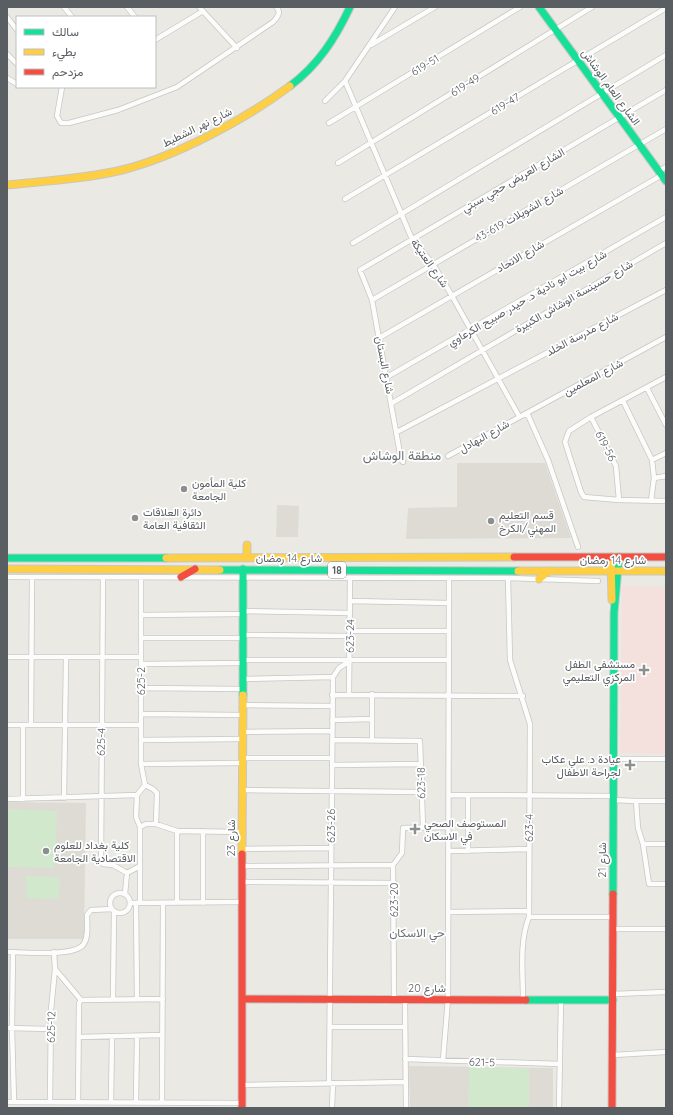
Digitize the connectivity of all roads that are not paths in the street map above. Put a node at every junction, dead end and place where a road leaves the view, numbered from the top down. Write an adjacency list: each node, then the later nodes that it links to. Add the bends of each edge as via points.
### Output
1 (64, 7): 12 (street)
2 (127, 7): 13 (street)
3 (276, 7): 19 (street, via 278,17)
4 (350, 7): 41 (main road, شارع نهر الشطيط, via 335,37 313,65 272,99 234,122 159,158 127,169)
5 (395, 7): 18 (street)
6 (435, 7): 18 (street)
7 (520, 7): 31 (street, 619-51)
8 (539, 7): 16 (main road, الشارع العام الوشاش)
9 (592, 7): 16 (street, 619-49)
10 (666, 8): 22 (street, 619-47)
11 (201, 9): 17 (street); 19 (street)
12 (71, 16)
13 (134, 16)
14 (7, 17): 15 (street)
15 (16, 29)
16 (556, 29): 22 (main road, الشارع العام الوشاش); 35 (street, 619-49)
17 (156, 39)
18 (370, 46): 25 (street)
19 (237, 48): 27 (street, via 177,88 118,110 69,123 61,123 57,116)
20 (7, 54): 23 (street)
21 (666, 55): 29 (street)
22 (578, 60): 29 (main road, الشارع العام الوشاش); 39 (street, 619-47)
23 (16, 63)
24 (7, 78): 26 (street)
25 (345, 81): 30 (street); 31 (street, شارع العتيکة)
26 (16, 83)
27 (62, 88)
28 (666, 90): 32 (street, الشارع العريض حجي سبتي)
29 (602, 94): 32 (main road, الشارع العام الوشاش); 43 (street)
30 (325, 101)
31 (357, 107): 33 (street, 619-51); 35 (street, شارع العتيکة)
32 (620, 117): 36 (main road, الشارع العام الوشاش); 45 (street, الشارع العريض حجي سبتي)
33 (330, 123)
34 (666, 129): 36 (street, شارع الشويلات 619-43)
35 (372, 142): 37 (street, 619-49); 39 (street, شارع العتيکة)
36 (639, 144): 40 (main road, الشارع العام الوشاش); 48 (street, شارع الشويلات 619-43)
37 (338, 163)
38 (666, 167): 40 (street, شارع الاتحاد)
39 (385, 175): 42 (street, 619-47); 43 (street, شارع العتيکة)
40 (662, 176): 51 (street, شارع الاتحاد)
41 (7, 185)
42 (344, 199)
43 (401, 214): 45 (street, شارع العتيکة); 46 (street)
44 (666, 217): 53 (street, شارع بيت ابو نادية د. حيدر صبيح الكرعاوي)
45 (412, 239): 48 (street, شارع العتيکة); 49 (street, الشارع العريض حجي سبتي)
46 (353, 243)
47 (666, 243): 56 (street, شارع حسينسة الوشاش الكبيرة)
48 (433, 264): 51 (street, شارع العتيکة); 52 (street, شارع الشويلات 619-43)
49 (360, 270): 52 (street, شارع البستان)
50 (666, 290): 59 (street, شارع مدرسة الخلد)
51 (452, 296): 53 (street, شارع العتيکة); 55 (street, شارع الاتحاد)
52 (372, 300): 55 (street, شارع البستان)
53 (472, 330): 56 (street, شارع العتيکة); 58 (street, شارع بيت ابو نادية د. حيدر صبيح الكرعاوي)
54 (666, 337): 63 (street, شارع المعلمين)
55 (379, 338): 58 (street, شارع البستان)
56 (483, 350): 59 (street, شارع العتيکة); 62 (street, شارع حسينسة الوشاش الكبيرة)
57 (666, 377): 60 (street)
58 (387, 378): 62 (street, شارع البستان)
59 (499, 378): 63 (street, شارع العتيکة); 66 (street, شارع مدرسة الخلد)
60 (647, 388): 61 (street); 65 (street)
61 (623, 401): 64 (street); 69 (street)
62 (392, 403): 66 (street, شارع البستان)
63 (519, 416): 68 (street, شارع البهادل); 77 (street, via 528,415 548,460)
64 (591, 417): 73 (street, 619-56, via 616,466); 73 (street, via 569,431 565,442 581,492 584,497)
65 (666, 425)
66 (397, 432): 70 (street, شارع البستان)
67 (666, 454): 69 (street)
68 (448, 456)
69 (652, 460): 72 (street)
70 (403, 462)
71 (666, 476): 72 (street)
72 (654, 478): 74 (street)
73 (619, 500): 74 (street)
74 (651, 501): 75 (street)
75 (666, 501)
76 (247, 545): 82 (main road)
77 (578, 547)
78 (611, 557): 79 (main road, شارع 14 رمضان / 18); 82 (main road, شارع 14 رمضان / 18); 89 (main road, شارع 21)
79 (619, 557): 80 (main road, شارع 14 رمضان / 18); 89 (main road, شارع 21)
80 (666, 557)
81 (7, 558): 82 (main road, شارع 14 رمضان / 18)
82 (247, 558)
83 (7, 569): 84 (main road, شارع 14 رمضان / 18)
84 (196, 569): 85 (main road, شارع 14 رمضان / 18); 94 (main road)
85 (243, 569): 86 (main road, شارع 14 رمضان / 18); 95 (main road, شارع 23)
86 (300, 569): 87 (main road, شارع 14 رمضان / 18); 96 (main road)
87 (549, 571): 89 (main road, شارع 14 رمضان / 18); 100 (main road)
88 (666, 571): 89 (main road, شارع 14 رمضان / 18)
89 (614, 572): 147 (main road, شارع 21)
90 (7, 577): 91 (street)
91 (32, 577): 92 (street); 113 (street)
92 (103, 577): 93 (street); 115 (street, 625-4)
93 (141, 577): 94 (street); 106 (street, 625-2)
94 (182, 577): 95 (street)
95 (243, 577): 96 (street); 104 (main road, شارع 23)
96 (300, 577): 97 (street)
97 (350, 578): 98 (street); 102 (street, 623-24)
98 (449, 578): 99 (street); 103 (street)
99 (508, 578): 100 (street); 127 (street, 623-4, via 510,660)
100 (539, 579): 101 (street)
101 (598, 581)
102 (350, 601): 103 (street); 105 (street, 623-24)
103 (449, 603): 107 (street)
104 (242, 612): 105 (street); 106 (street); 109 (main road, شارع 23)
105 (350, 613): 108 (street, 623-24)
106 (141, 614): 110 (street, 625-2)
107 (449, 631): 108 (street); 116 (street)
108 (350, 633): 109 (street); 117 (street, 623-24)
109 (242, 637): 110 (street); 118 (main road, شارع 23)
110 (141, 638): 112 (street, 625-2)
111 (7, 657): 113 (street)
112 (141, 657): 115 (street); 119 (street, 625-2)
113 (31, 658): 114 (street); 137 (street)
114 (66, 658): 115 (street); 138 (street)
115 (102, 658): 139 (street, 625-4)
116 (449, 660): 117 (street); 128 (street)
117 (350, 661): 118 (street); 120 (street); 124 (street, 623-24)
118 (242, 662): 119 (street); 121 (main road, شارع 23)
119 (141, 664): 122 (street, 625-2)
120 (333, 677): 121 (street); 126 (street, 623-26)
121 (242, 678): 123 (main road, شارع 23)
122 (141, 688): 123 (street); 131 (street, 625-2)
123 (242, 689): 129 (main road, شارع 23)
124 (349, 694): 125 (street); 126 (street)
125 (372, 694): 128 (street); 133 (street)
126 (332, 695): 130 (street, 623-26)
127 (523, 696): 128 (street); 159 (street, 623-4, via 530,724)
128 (449, 697): 157 (street)
129 (242, 705): 130 (street); 132 (main road, شارع 23)
130 (332, 706): 134 (street, 623-26)
131 (141, 714): 132 (street); 140 (street, 625-2)
132 (242, 714): 142 (main road, شارع 23)
133 (372, 719): 134 (street); 145 (street)
134 (332, 720): 141 (street, 623-26)
135 (7, 725): 136 (street)
136 (23, 725): 137 (street); 165 (street)
137 (32, 725): 138 (street)
138 (65, 725): 139 (street); 162 (street)
139 (102, 725): 140 (street); 160 (street, 625-4)
140 (142, 725): 143 (street, 625-2)
141 (332, 731): 142 (street); 144 (street, 623-26)
142 (242, 735): 143 (street); 149 (main road, شارع 23)
143 (141, 740): 150 (street, 625-2)
144 (332, 740): 145 (street); 146 (street, 623-26)
145 (372, 740): 151 (street, 623-18, via 418,740 421,744)
146 (332, 758): 149 (street); 152 (street, 623-26)
147 (614, 759): 148 (street); 163 (main road, شارع 21)
148 (666, 759)
149 (242, 760): 150 (street); 154 (main road, شارع 23)
150 (141, 764): 153 (street, 625-2)
151 (421, 764): 152 (street); 156 (street, 623-18)
152 (332, 765): 155 (street, 623-26)
153 (145, 785): 161 (street); 168 (street, via 157,793)
154 (242, 790): 155 (street); 174 (main road, شارع 23)
155 (332, 791): 156 (street); 177 (street, 623-26)
156 (422, 792): 170 (street, 623-18)
157 (448, 795): 158 (street); 171 (street)
158 (468, 795): 159 (street); 181 (street)
159 (530, 795): 163 (street); 179 (street, 623-4)
160 (101, 796): 161 (street); 162 (street); 186 (street, 625-4, via 101,862)
161 (137, 796): 169 (street, via 136,817)
162 (64, 798): 165 (street)
163 (613, 798): 166 (street); 202 (main road, شارع 21)
164 (7, 799): 165 (street)
165 (23, 799)
166 (636, 801): 167 (street); 175 (street, via 638,828)
167 (666, 801)
168 (156, 824): 169 (street); 173 (street)
169 (140, 827): 184 (street)
170 (422, 827): 171 (street); 183 (street, via 403,828 402,853)
171 (448, 827): 180 (street)
172 (203, 831): 173 (street); 174 (street); 197 (street)
173 (177, 832): 196 (street)
174 (242, 832): 178 (main road, شارع 23)
175 (643, 844): 176 (street); 190 (street, via 649,884)
176 (666, 844)
177 (331, 848): 178 (street); 182 (street, 623-26)
178 (242, 849): 185 (main road, شارع 23)
179 (529, 849): 181 (street); 199 (street, 623-4)
180 (448, 851): 181 (street); 200 (street)
181 (468, 851)
182 (331, 865): 183 (street); 185 (street); 188 (street, 623-26)
183 (393, 865): 189 (street, 623-20)
184 (140, 866): 186 (street); 194 (street)
185 (242, 866): 187 (main road, شارع 23)
186 (127, 873): 191 (street)
187 (242, 882): 188 (street); 192 (main road, شارع 23)
188 (331, 883): 189 (street); 220 (street, 623-26)
189 (394, 883): 215 (street, 623-20)
190 (666, 884)
191 (125, 894): 193 (street); 198 (street, via 118,893 113,897 110,903)
192 (242, 902): 197 (street); 214 (main road, شارع 23)
193 (130, 903): 194 (street); 198 (street, via 123,913)
194 (138, 903): 195 (street); 212 (street)
195 (163, 903): 196 (street); 213 (street)
196 (177, 903): 197 (street)
197 (203, 903)
198 (113, 910): 207 (street, via 91,910 87,915 86,939 83,946 77,950); 211 (street)
199 (529, 911): 200 (street); 201 (street, 623-4)
200 (448, 912): 217 (street)
201 (529, 917): 202 (street); 218 (street, 623-4, via 524,939)
202 (613, 917): 203 (main road, شارع 21)
203 (613, 929): 204 (street); 210 (main road, شارع 21)
204 (666, 929)
205 (7, 952): 206 (street)
206 (13, 952): 207 (street); 224 (street)
207 (54, 952): 208 (street, 625-12)
208 (55, 969): 219 (street); 225 (street, 625-12)
209 (666, 992): 210 (street)
210 (613, 997): 221 (main road, شارع 20); 231 (main road, شارع 21)
211 (113, 998): 212 (street); 219 (street)
212 (137, 998): 213 (street)
213 (162, 999): 227 (street)
214 (242, 999): 220 (main road, شارع 20); 237 (main road, شارع 23)
215 (394, 999): 216 (main road, شارع 20); 220 (main road, شارع 20)
216 (405, 999): 217 (main road, شارع 20); 223 (street)
217 (448, 999): 218 (main road, شارع 20); 233 (street)
218 (523, 999): 221 (main road, شارع 20)
219 (81, 1000): 228 (street)
220 (330, 1000): 222 (street, 623-26)
221 (561, 1000): 234 (street)
222 (330, 1027): 223 (street); 236 (street, 623-26)
223 (404, 1027): 232 (street)
224 (9, 1028): 225 (street); 239 (street)
225 (51, 1029): 240 (street, 625-12)
226 (137, 1036): 227 (street); 229 (street); 243 (street)
227 (162, 1036): 244 (street)
228 (79, 1037): 229 (street); 241 (street)
229 (112, 1037): 242 (street)
230 (666, 1052): 231 (street)
231 (613, 1055): 249 (main road, شارع 21)
232 (405, 1059): 233 (street, 621-5); 235 (street)
233 (443, 1060): 234 (street, 621-5)
234 (560, 1064): 248 (street)
235 (405, 1082): 236 (street); 247 (street)
236 (331, 1083): 237 (street); 246 (street, 623-26)
237 (242, 1085): 245 (main road, شارع 23)
238 (7, 1102): 239 (street)
239 (14, 1102): 240 (street)
240 (50, 1102): 241 (street)
241 (78, 1102): 242 (street)
242 (111, 1102): 243 (street)
243 (136, 1102): 244 (street)
244 (162, 1102): 245 (street)
245 (242, 1105)
246 (332, 1108)
247 (406, 1108)
248 (559, 1108)
249 (612, 1108)

